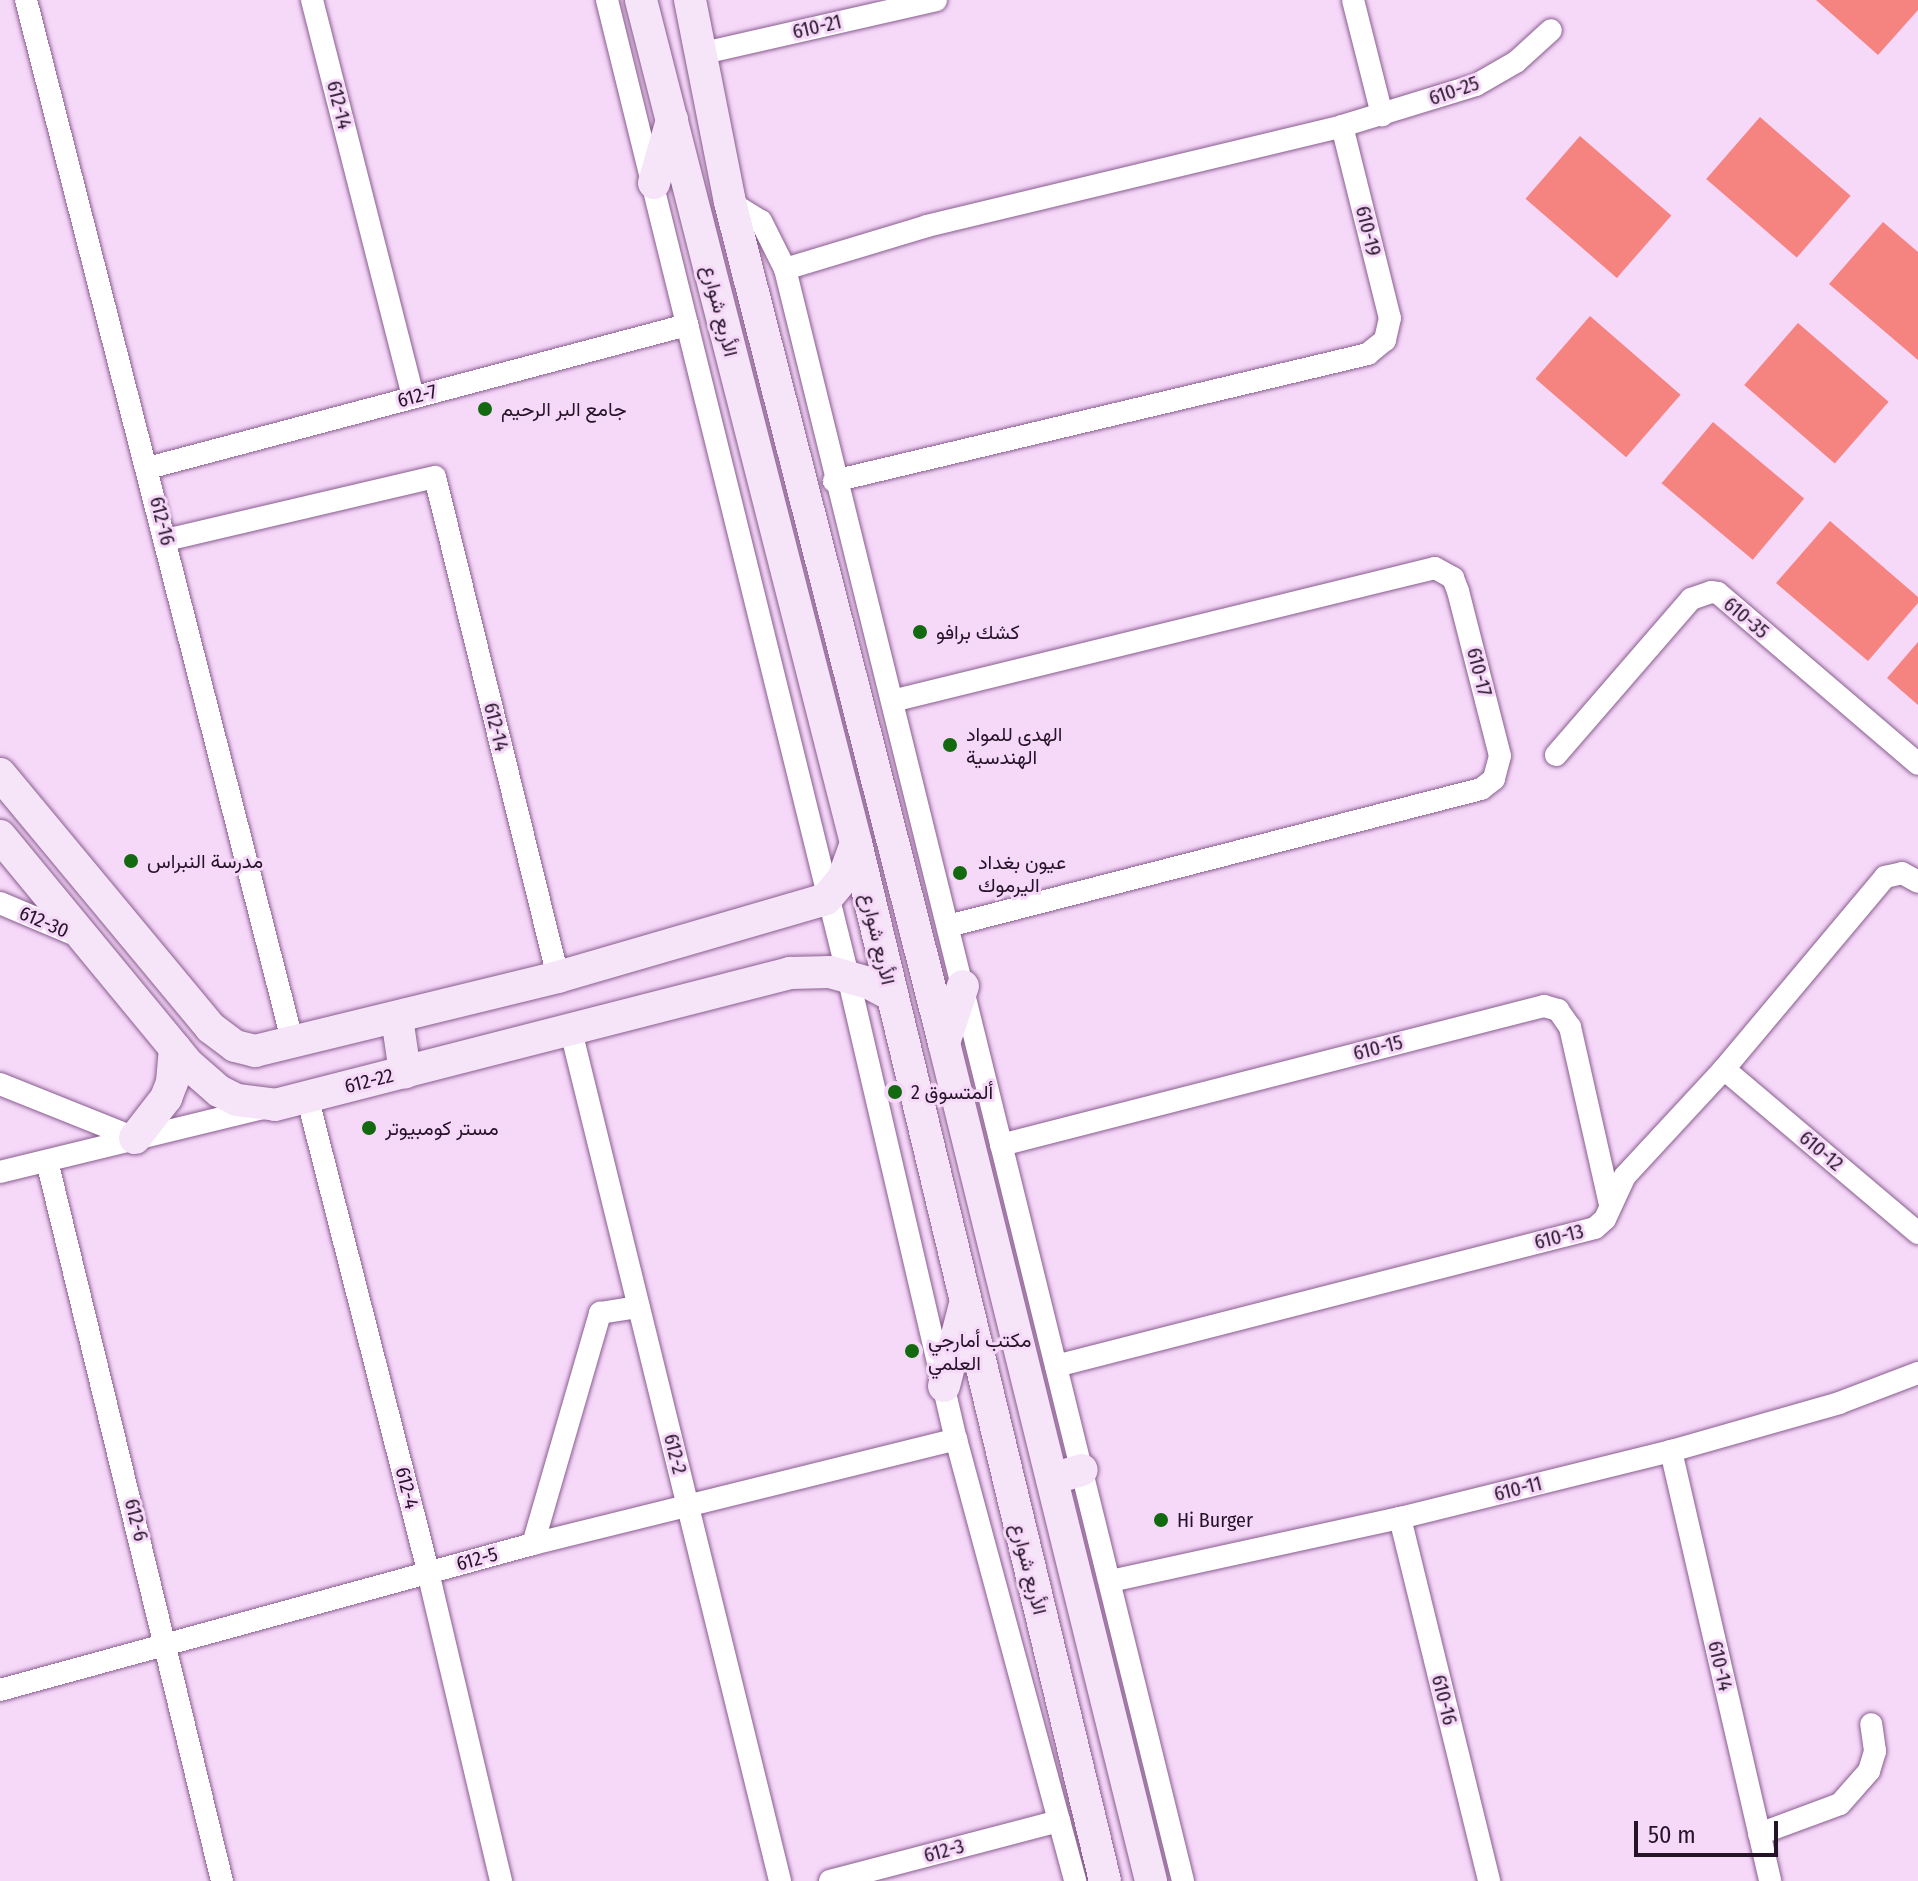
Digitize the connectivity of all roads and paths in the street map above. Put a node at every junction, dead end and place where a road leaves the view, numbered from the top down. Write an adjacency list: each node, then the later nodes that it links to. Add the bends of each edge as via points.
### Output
1 (26, 0): 18 (street, 612-16)
2 (312, 0): 17 (street, 612-14)
3 (607, 0): 13 (street)
4 (641, 0): 11 (main road, الأربع شوارع)
5 (690, 0): 9 (main road, الأربع شوارع)
6 (936, 0): 9 (street, 610-21)
7 (1353, 0): 10 (street)
8 (1551, 30): 10 (street, 610-25, via 1497,75)
9 (699, 54): 14 (main road, الأربع شوارع)
10 (1382, 115): 12 (street, 610-25)
11 (672, 120): 13 (main road); 26 (main road, الأربع شوارع)
12 (1342, 126): 15 (street, via 927,226); 19 (street, 610-19, via 1390,318 1378,348)
13 (654, 183): 16 (street)
14 (730, 202): 15 (street, via 761,221); 38 (main road, الأربع شوارع)
15 (785, 269): 19 (street)
16 (687, 325): 17 (street, 612-7); 28 (street)
17 (413, 397): 18 (street, 612-7)
18 (148, 468): 20 (street, 612-16)
19 (834, 481): 21 (street)
20 (166, 540): 33 (street, 612-14, via 435,477); 39 (street, 612-16)
21 (892, 701): 30 (street); 30 (street, 610-17, via 1428,568 1448,574 1456,585 1489,711 1500,764 1494,779 1481,789)
22 (1556, 755): 23 (street, 610-35, via 1691,599 1711,592)
23 (1918, 764)
24 (0, 774): 39 (main road, via 218,1035 255,1051)
25 (0, 836): 31 (main road, 612-22)
26 (856, 843): 28 (main road, via 843,879); 35 (main road, الأربع شوارع)
27 (1913, 878): 41 (street, 610-13, via 1896,873 1885,877)
28 (826, 899): 32 (street); 33 (main road)
29 (0, 903): 31 (street, 612-30)
30 (948, 926): 34 (street)
31 (88, 940): 40 (main road, 612-22)
32 (848, 976): 35 (main road, 612-22); 37 (main road, 612-22, via 790,973); 60 (street)
33 (558, 977): 36 (main road)
34 (963, 986): 38 (main road); 49 (street)
35 (890, 994): 48 (main road, الأربع شوارع)
36 (397, 1018): 39 (main road); 42 (main road)
37 (570, 1027): 42 (main road, 612-22); 57 (street, 612-2)
38 (944, 1043): 47 (main road, الأربع شوارع)
39 (293, 1044)
40 (175, 1048): 45 (main road, 612-22, via 219,1091 237,1100); 46 (main road, via 166,1098)
41 (1724, 1069): 54 (street, 610-13, via 1625,1176); 55 (street, 610-12)
42 (405, 1072): 44 (main road, 612-22)
43 (0, 1084): 46 (street)
44 (307, 1096): 45 (main road, 612-22); 67 (street, 612-4)
45 (275, 1105): 46 (street)
46 (135, 1138): 50 (street)
47 (967, 1139): 48 (main road, via 948,1151); 52 (main road, الأربع شوارع)
48 (927, 1141): 53 (main road, الأربع شوارع)
49 (1001, 1145): 54 (street, 610-15, via 1544,1006 1558,1010 1570,1027); 58 (street)
50 (47, 1161): 51 (street); 69 (street, 612-6)
51 (0, 1172)
52 (979, 1190): 53 (main road, via 958,1185); 63 (main road, الأربع شوارع)
53 (941, 1197): 56 (main road, الأربع شوارع)
54 (1610, 1205): 58 (street, 610-13, via 1595,1228)
55 (1918, 1233)
56 (965, 1305): 60 (main road); 79 (main road, الأربع شوارع)
57 (639, 1307): 64 (street, 612-2); 66 (street, via 600,1313)
58 (1056, 1366): 63 (street)
59 (1918, 1373): 62 (street, 610-11, via 1839,1403)
60 (944, 1386): 61 (street)
61 (956, 1439): 64 (street, 612-5); 72 (street)
62 (1671, 1451): 65 (street, 610-11); 73 (street, 610-14)
63 (1067, 1475): 68 (street); 80 (main road, الأربع شوارع)
64 (688, 1507): 66 (street, 612-5); 76 (street, 612-2)
65 (1400, 1518): 68 (street, 610-11); 82 (street, 610-16)
66 (533, 1544): 67 (street, 612-5)
67 (428, 1572): 69 (street, 612-5); 75 (street, 612-4)
68 (1111, 1581): 81 (street)
69 (167, 1646): 70 (street, 612-5); 74 (street, 612-6)
70 (0, 1690)
71 (1871, 1724): 73 (street, via 1875,1751 1869,1771 1840,1804)
72 (1059, 1821): 77 (street, 612-3); 78 (street)
73 (1759, 1834): 83 (street, 610-14)
74 (222, 1881)
75 (501, 1881)
76 (780, 1881)
77 (830, 1881)
78 (1075, 1881)
79 (1105, 1881)
80 (1151, 1881)
81 (1183, 1881)
82 (1489, 1881)
83 (1770, 1881)

